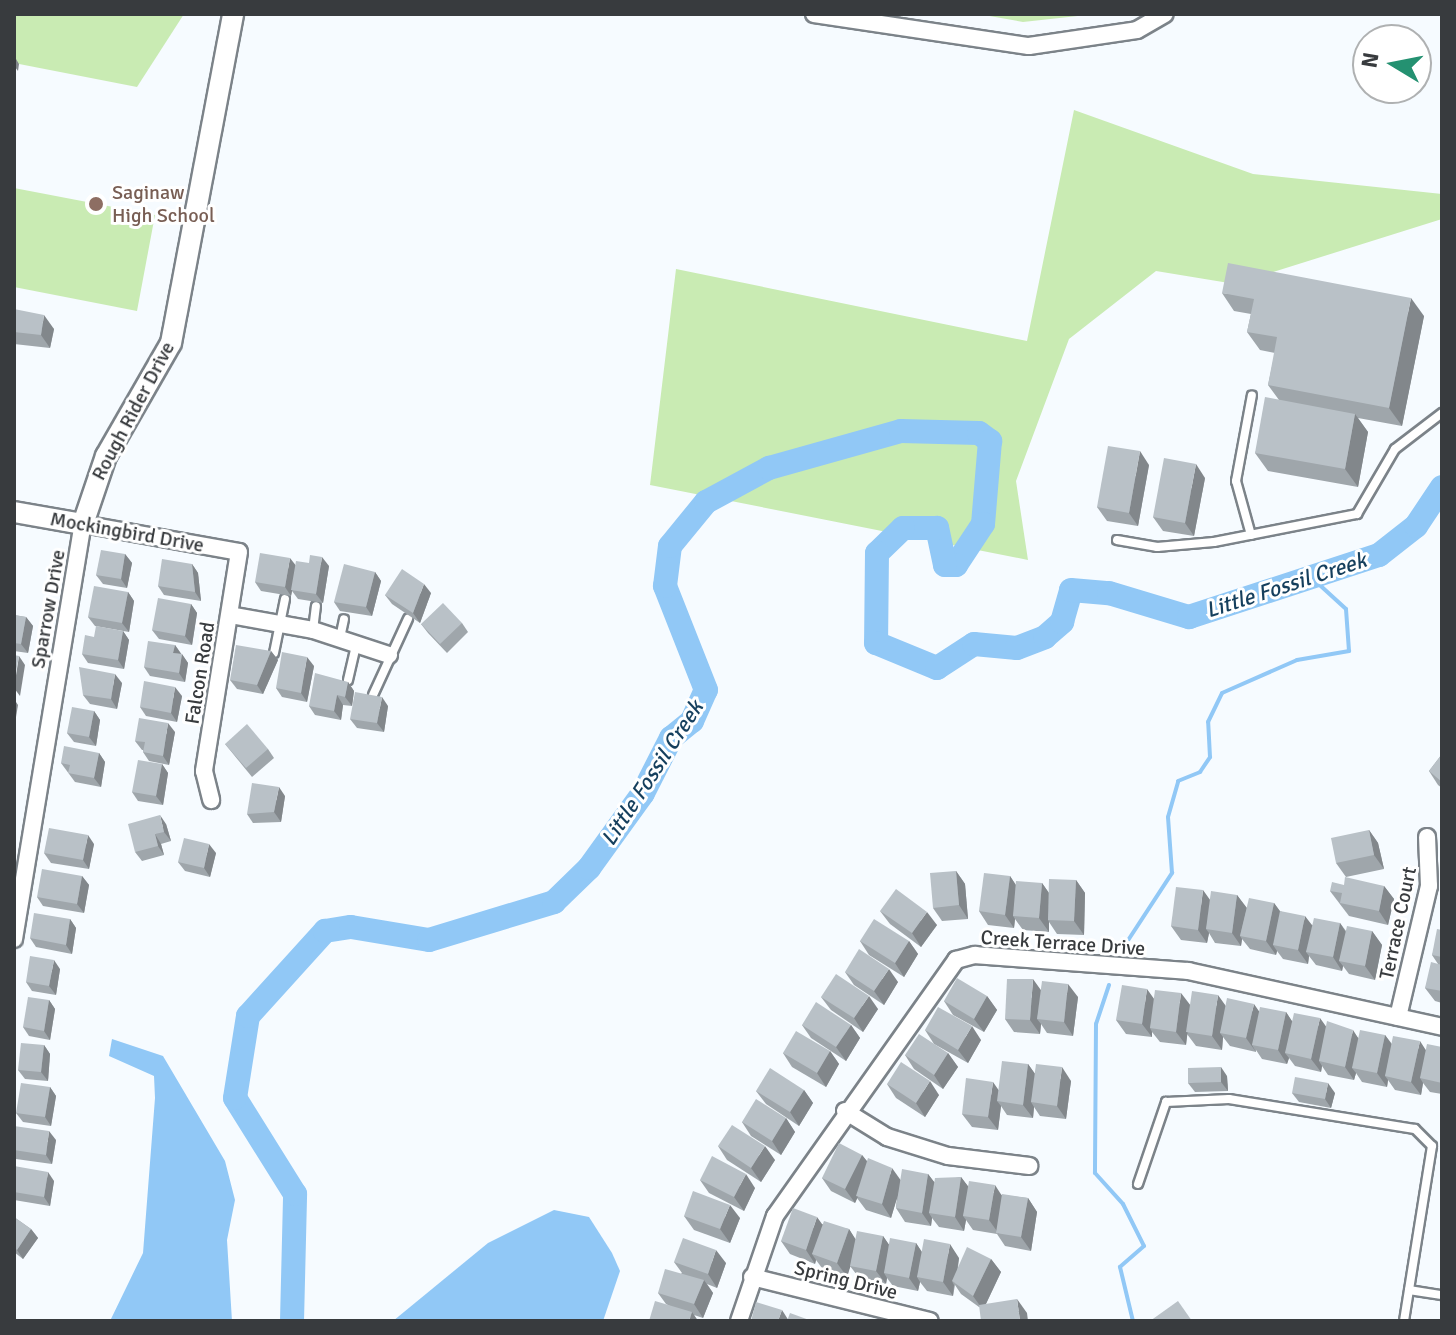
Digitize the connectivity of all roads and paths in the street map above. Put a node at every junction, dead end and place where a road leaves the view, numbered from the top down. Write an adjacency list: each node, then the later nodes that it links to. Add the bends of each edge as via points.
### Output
1 (233, 14): 7 (street, Rough Rider Drive, via 178,324 106,456)
2 (814, 14): 3 (street, via 1029,46 1137,30)
3 (1165, 14)
4 (1252, 395): 8 (lane, via 1236,481)
5 (1442, 413): 8 (lane, via 1395,449 1357,514)
6 (14, 512): 7 (street, Mockingbird Drive)
7 (83, 524): 10 (street, Mockingbird Drive); 26 (street, Sparrow Drive)
8 (1251, 535): 9 (lane, via 1157,547)
9 (1117, 540)
10 (239, 552): 13 (street, Falcon Road)
11 (285, 599): 16 (lane)
12 (316, 606): 17 (lane)
13 (230, 615): 16 (street); 24 (street, Falcon Road, via 204,771)
14 (344, 619): 18 (lane)
15 (408, 619): 21 (lane)
16 (280, 623): 17 (street); 20 (lane)
17 (313, 630): 18 (street)
18 (339, 639): 19 (street)
19 (355, 650): 21 (street); 22 (lane)
20 (274, 653)
21 (389, 655): 23 (lane)
22 (348, 680)
23 (373, 695)
24 (211, 800)
25 (1427, 837): 27 (street, Terrace Court, via 1429,886)
26 (14, 939)
27 (1398, 1017): 28 (street, Creek Terrace Drive); 29 (street, Creek Terrace Drive, via 1188,971 975,955 939,975)
28 (1442, 1027)
29 (845, 1111): 30 (street, via 887,1137 948,1156); 32 (street, Creek Terrace Drive, via 775,1216)
30 (1029, 1166)
31 (1138, 1184): 33 (lane, via 1166,1102 1229,1099 1415,1129 1432,1146)
32 (752, 1277): 35 (street, Creek Terrace Drive); 36 (street, Spring Drive)
33 (1409, 1290): 34 (lane); 37 (lane)
34 (1442, 1295)
35 (739, 1321)
36 (930, 1321)
37 (1404, 1321)

